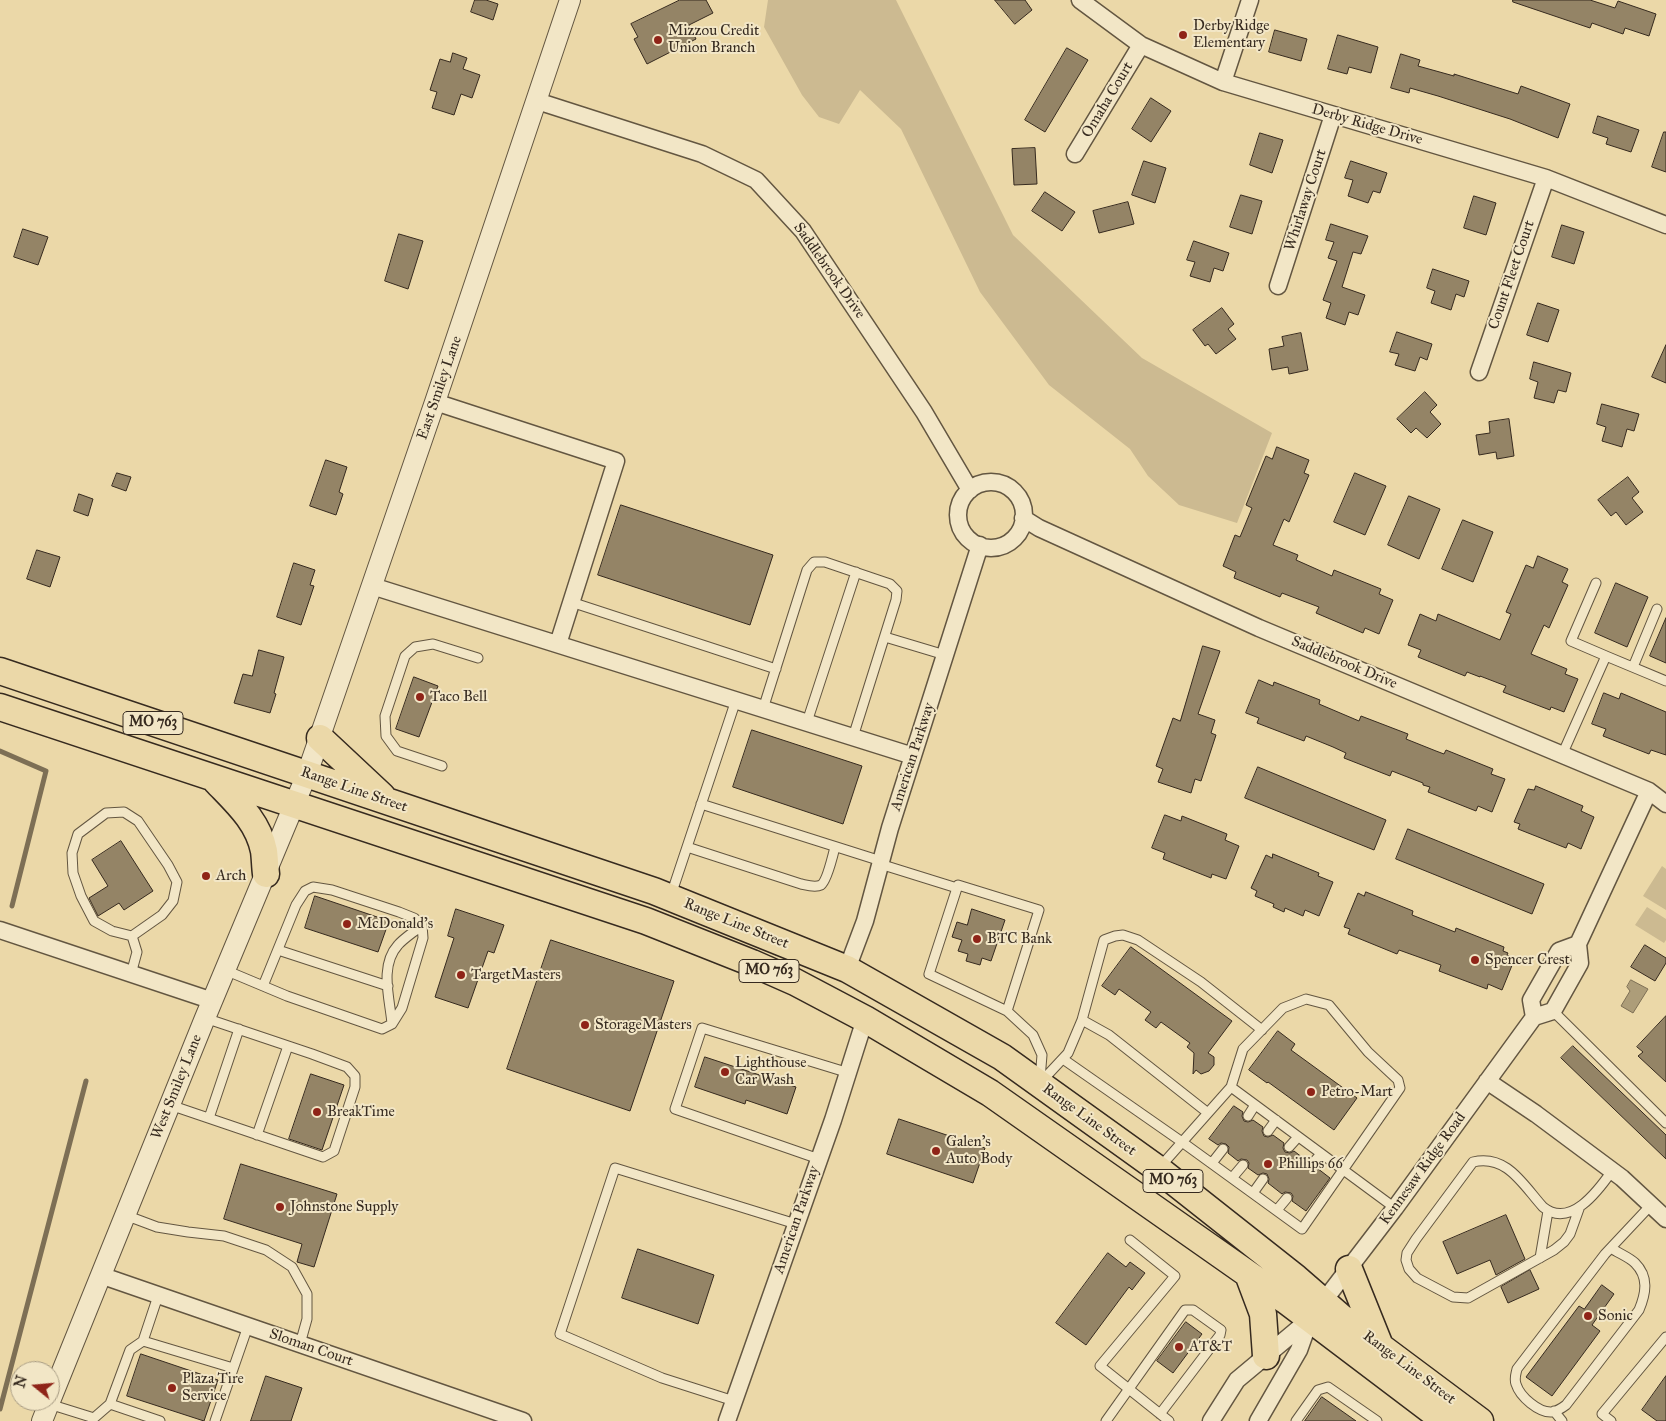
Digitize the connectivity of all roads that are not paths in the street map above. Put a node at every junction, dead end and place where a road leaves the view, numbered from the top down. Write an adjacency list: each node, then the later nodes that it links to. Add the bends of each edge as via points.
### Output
1 (570, 0): 6 (street, East Smiley Lane)
2 (1080, 0): 4 (street, Derby Ridge Drive)
3 (1250, 0): 5 (street)
4 (1141, 45): 5 (street, Derby Ridge Drive); 8 (street, Omaha Court)
5 (1223, 82): 7 (street, Derby Ridge Drive)
6 (537, 101): 13 (street, East Smiley Lane); 14 (street, Saddlebrook Drive, via 702,154 756,180 803,230 924,412)
7 (1333, 115): 9 (street, Derby Ridge Drive); 11 (street, Whirlaway Court)
8 (1075, 154)
9 (1546, 178): 10 (street, Derby Ridge Drive); 12 (street, Count Fleet Court)
10 (1666, 225)
11 (1278, 286)
12 (1479, 372)
13 (435, 402): 19 (street, East Smiley Lane); 20 (street, via 616,461)
14 (970, 490): 15 (street, via 980,482 997,481 1008,485 1024,506); 16 (street, via 962,497 957,510 958,522 970,542)
15 (1022, 518): 16 (street, via 1021,530 1012,542 991,549); 37 (street, Saddlebrook Drive, via 1259,628)
16 (980, 545): 24 (street, American Parkway)
17 (856, 572): 22 (lane, via 890,584 897,591); 28 (lane, via 814,562 808,570); 34 (lane)
18 (1596, 583): 25 (lane, via 1571,641)
19 (372, 586): 23 (street); 36 (street, East Smiley Lane)
20 (571, 602): 23 (street); 28 (lane)
21 (1657, 609): 27 (lane)
22 (885, 637): 24 (lane); 35 (lane)
23 (558, 644): 31 (street)
24 (945, 655): 38 (street, American Parkway)
25 (1606, 656): 27 (lane); 37 (lane)
26 (478, 658): 39 (lane, via 433,644 415,647 405,656 385,716 386,736 398,751)
27 (1633, 667): 30 (lane)
28 (776, 669): 33 (lane)
29 (0, 671): 40 (main road, Range Line Street / MO 763)
30 (1666, 681)
31 (736, 700): 33 (street); 44 (lane)
32 (0, 707): 41 (main road, Range Line Street / MO 763)
33 (763, 709): 34 (street)
34 (807, 722): 35 (street)
35 (853, 736): 38 (street)
36 (320, 738): 40 (street, East Smiley Lane); 43 (main road)
37 (1562, 755): 42 (street, Saddlebrook Drive)
38 (913, 756): 49 (street, American Parkway)
39 (442, 766)
40 (307, 774): 43 (main road, Range Line Street / MO 763); 46 (street, West Smiley Lane)
41 (212, 777): 46 (main road, Range Line Street / MO 763); 50 (main road, via 244,810 259,832)
42 (1649, 791): 45 (street, Saddlebrook Drive); 56 (street)
43 (388, 802): 52 (main road, Range Line Street / MO 763)
44 (701, 804): 47 (lane); 48 (lane)
45 (1666, 804)
46 (294, 805): 50 (street, West Smiley Lane); 57 (main road, Range Line Street / MO 763, via 646,921)
47 (687, 847): 48 (lane, via 815,886 824,880); 52 (lane)
48 (835, 847): 49 (lane)
49 (881, 862): 51 (lane); 59 (street, American Parkway)
50 (266, 874): 60 (street, West Smiley Lane)
51 (956, 888): 65 (lane, via 929,974); 65 (lane, via 958,884 1040,910)
52 (670, 898): 59 (main road, Range Line Street / MO 763)
53 (422, 926): 58 (lane, via 414,918 399,912 313,887 305,891 296,905); 63 (lane, via 389,958); 70 (lane, via 423,938 402,1008)
54 (0, 930): 61 (street)
55 (132, 936): 55 (lane, via 162,914 173,900 177,882 138,821 124,812 106,813 78,834 72,853 73,873 94,921 112,931); 61 (lane, via 137,952)
56 (1578, 944): 66 (street, via 1580,963); 67 (street, via 1558,951 1530,1000)
57 (711, 946): 59 (main road, via 784,959 835,979 842,977); 68 (main road, Range Line Street / MO 763, via 794,982)
58 (278, 950): 62 (lane); 63 (lane)
59 (847, 969): 75 (main road, Range Line Street / MO 763)
60 (225, 970): 62 (lane); 64 (street, West Smiley Lane)
61 (131, 974): 64 (street)
62 (263, 986): 70 (lane, via 371,1026 382,1029)
63 (388, 986): 70 (lane)
64 (209, 1009): 71 (lane); 80 (street, West Smiley Lane)
65 (1007, 1011): 78 (lane, via 1033,1036 1042,1055)
66 (1553, 1011): 67 (street); 86 (lane)
67 (1534, 1017): 77 (street, Kennesaw Ridge Road)
68 (865, 1020): 75 (main road, via 881,1011 892,1013 932,1036); 76 (street, American Parkway); 117 (main road, Range Line Street / MO 763, via 990,1093)
69 (1082, 1020): 72 (lane, via 1104,940 1123,935 1138,940 1200,982); 74 (lane); 82 (lane, via 1109,1035)
70 (392, 1024)
71 (239, 1029): 73 (lane); 84 (lane)
72 (1262, 1030): 79 (lane, via 1243,1049); 99 (lane, via 1283,1008 1306,999 1328,1004 1368,1052 1398,1080 1400,1088)
73 (288, 1046): 88 (lane); 88 (lane, via 347,1067 355,1076 355,1086 334,1151 323,1158)
74 (1063, 1059): 78 (lane); 90 (lane)
75 (1011, 1063): 78 (main road, Range Line Street / MO 763)
76 (849, 1073): 94 (street, American Parkway); 94 (lane, via 702,1028 675,1109)
77 (1488, 1081): 100 (street); 106 (street, Kennesaw Ridge Road)
78 (1040, 1084): 98 (main road, Range Line Street / MO 763)
79 (1231, 1087): 81 (lane); 82 (lane)
80 (170, 1105): 84 (lane); 110 (street, West Smiley Lane)
81 (1255, 1105): 83 (lane); 85 (lane)
82 (1208, 1113): 90 (lane)
83 (1248, 1116)
84 (209, 1118): 88 (lane)
85 (1276, 1120): 87 (lane); 89 (lane)
86 (1666, 1123)
87 (1268, 1131)
88 (257, 1135)
89 (1298, 1137): 91 (lane); 93 (lane)
90 (1182, 1142): 95 (lane); 98 (lane)
91 (1290, 1148)
92 (1223, 1149): 95 (lane)
93 (1321, 1154): 96 (lane); 99 (lane)
94 (819, 1159): 112 (street, American Parkway)
95 (1212, 1163): 101 (lane)
96 (1312, 1164)
97 (1243, 1165): 101 (lane)
98 (1158, 1169): 120 (main road, Range Line Street / MO 763)
99 (1343, 1170): 106 (lane); 108 (lane, via 1302,1228)
100 (1612, 1171): 105 (street); 107 (lane)
101 (1232, 1178): 103 (lane)
102 (1263, 1179): 103 (lane)
103 (1253, 1193): 108 (lane)
104 (1287, 1198): 108 (lane)
105 (1651, 1205): 111 (street); 114 (lane)
106 (1395, 1208): 116 (street, Kennesaw Ridge Road)
107 (1579, 1209): 109 (lane, via 1561,1213); 115 (lane, via 1564,1242)
108 (1277, 1210)
109 (1548, 1211): 115 (lane); 115 (lane, via 1507,1166 1491,1160 1473,1162 1416,1239 1406,1260 1417,1278 1460,1299 1468,1298)
110 (125, 1215): 118 (street, West Smiley Lane); 124 (lane, via 157,1227 224,1236 266,1250 292,1267 307,1294 307,1319)
111 (1666, 1219)
112 (796, 1224): 130 (street, American Parkway); 130 (lane, via 614,1168 560,1334 662,1378)
113 (1130, 1240): 129 (lane, via 1175,1276 1100,1366)
114 (1611, 1248): 133 (lane, via 1634,1262 1644,1278 1645,1297 1639,1310 1566,1405); 133 (lane, via 1517,1369 1516,1385 1525,1398 1541,1410)
115 (1540, 1258)
116 (1349, 1268): 120 (street, Kennesaw Ridge Road); 125 (main road)
117 (1248, 1274): 120 (main road, Range Line Street / MO 763); 126 (main road, via 1263,1314)
118 (100, 1275): 119 (street, Sloman Court); 128 (street, West Smiley Lane)
119 (158, 1296): 121 (street, Sloman Court); 123 (lane)
120 (1317, 1310): 125 (main road, Range Line Street / MO 763, via 1342,1318); 126 (street); 142 (street, via 1299,1350); 145 (main road, Range Line Street / MO 763)
121 (248, 1326): 124 (street, Sloman Court); 127 (lane)
122 (1666, 1337): 134 (lane)
123 (143, 1341): 127 (lane); 131 (lane, via 130,1350)
124 (300, 1344): 138 (street, Sloman Court)
125 (1381, 1346): 146 (main road, Range Line Street / MO 763)
126 (1266, 1356): 141 (street, via 1237,1380)
127 (233, 1368): 137 (lane)
128 (60, 1377)
129 (1129, 1389): 135 (lane); 135 (lane, via 1185,1310 1193,1310 1221,1330); 140 (lane)
130 (734, 1401): 139 (street, American Parkway)
131 (110, 1404): 132 (lane, via 94,1418); 136 (lane)
132 (60, 1410)
133 (1554, 1411): 147 (lane)
134 (1599, 1418): 148 (lane)
135 (1165, 1419)
136 (160, 1421)
137 (215, 1421)
138 (523, 1421)
139 (728, 1421)
140 (1106, 1421)
141 (1211, 1421)
142 (1258, 1421)
143 (1296, 1421): 144 (lane, via 1318,1390 1328,1387)
144 (1377, 1421)
145 (1445, 1421)
146 (1480, 1421)
147 (1562, 1421)
148 (1611, 1421)

